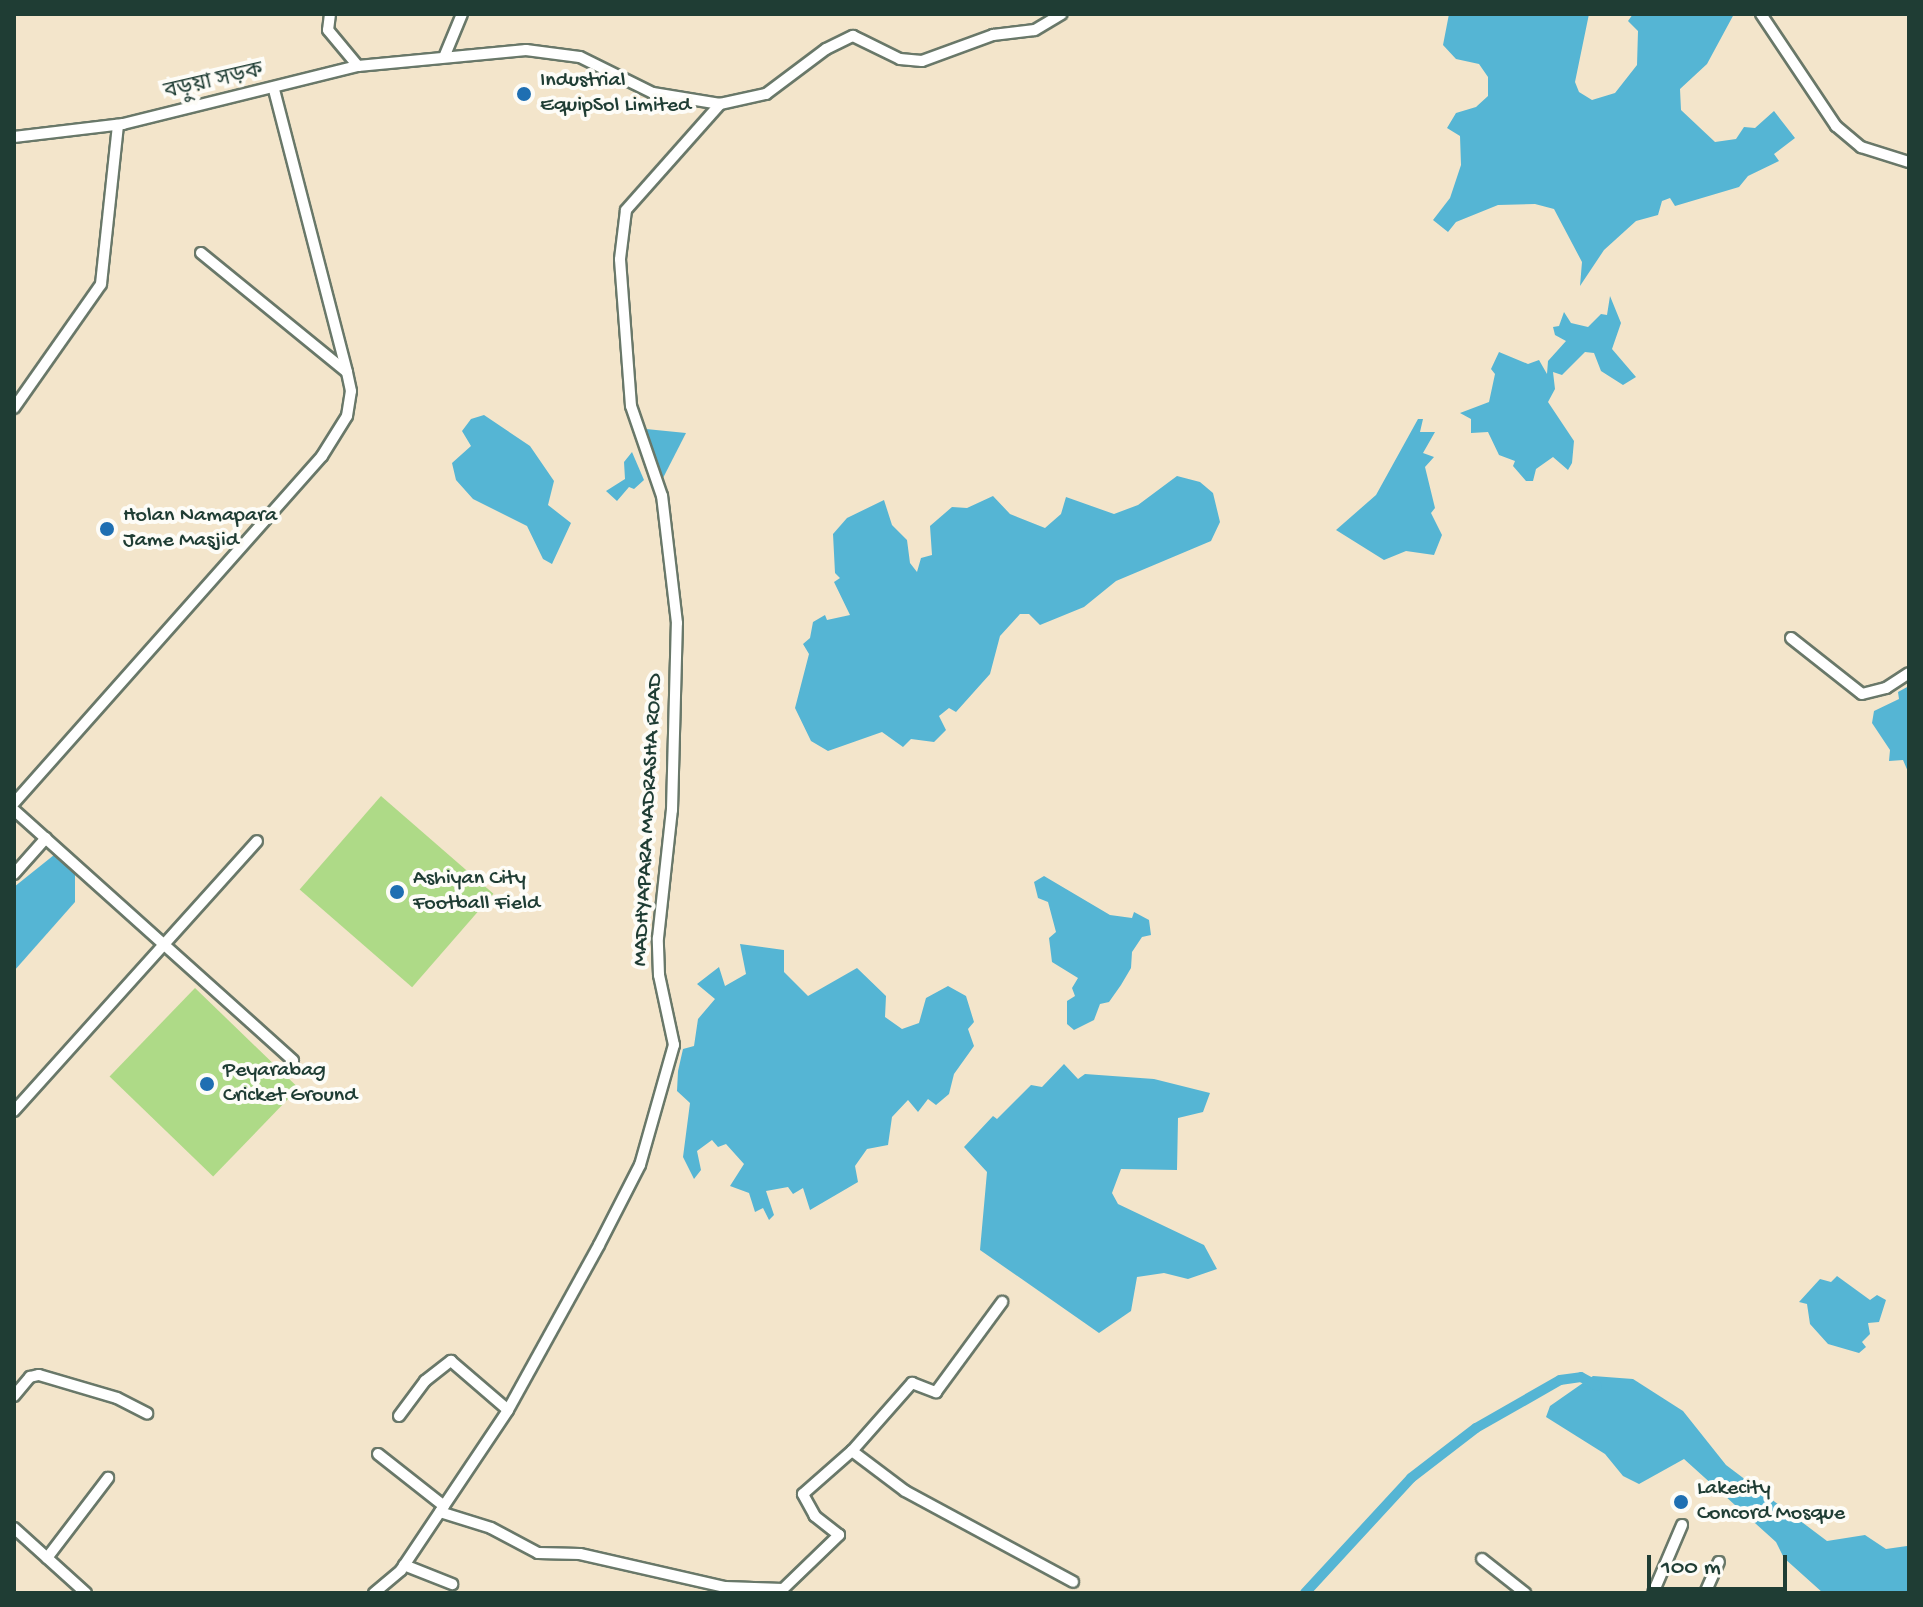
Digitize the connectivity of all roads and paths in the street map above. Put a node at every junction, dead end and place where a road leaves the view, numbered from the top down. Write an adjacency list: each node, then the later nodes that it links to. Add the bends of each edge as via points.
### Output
1 (330, 14): 6 (street, via 328,30)
2 (462, 14): 5 (street)
3 (1062, 14): 8 (street, via 1035,30 993,35 922,61 900,59 853,36 826,49 766,94)
4 (1761, 14): 11 (street, via 1836,126 1861,147)
5 (445, 55): 6 (street, বড়ুয়া সড়ক); 8 (street, বড়ুয়া সড়ক, via 558,51 653,93)
6 (358, 66): 7 (street, বড়ুয়া সড়ক)
7 (274, 89): 9 (street, বড়ুয়া সড়ক); 13 (street)
8 (720, 104): 27 (street, MADHYAPARA MADRASHA ROAD, via 626,210 621,245 631,406 662,496 677,623 672,810 658,938 659,975 674,1045 640,1165)
9 (118, 125): 10 (street, বড়ুয়া সড়ক); 14 (street, via 101,284)
10 (14, 137)
11 (1909, 162)
12 (201, 253): 13 (street)
13 (347, 372): 17 (street, via 347,416 322,456)
14 (14, 408)
15 (1791, 638): 16 (street, via 1862,694 1886,688)
16 (1909, 673)
17 (14, 803)
18 (14, 810): 19 (street)
19 (46, 838): 21 (street); 22 (street)
20 (257, 841): 22 (street)
21 (14, 874)
22 (163, 943): 23 (street); 24 (street)
23 (293, 1060)
24 (14, 1111)
25 (1002, 1302): 30 (street, via 936,1392 912,1383)
26 (14, 1396): 28 (street, via 30,1377 39,1375 117,1398)
27 (508, 1410): 29 (street, via 451,1361 425,1381); 33 (street, MADHYAPARA MADRASHA ROAD)
28 (147, 1413)
29 (399, 1416)
30 (852, 1451): 33 (street, via 803,1494 815,1516 839,1535 783,1589 725,1587 580,1554 538,1553); 40 (street, via 905,1491)
31 (378, 1454): 33 (street)
32 (108, 1478): 36 (street)
33 (442, 1509): 39 (street, MADHYAPARA MADRASHA ROAD)
34 (1682, 1525): 45 (street)
35 (14, 1528): 36 (street)
36 (47, 1558): 42 (street)
37 (1482, 1559): 44 (street)
38 (1719, 1562): 46 (street)
39 (404, 1565): 41 (street); 43 (street, MADHYAPARA MADRASHA ROAD)
40 (1073, 1582)
41 (452, 1584)
42 (86, 1593)
43 (374, 1593)
44 (1525, 1593)
45 (1653, 1593)
46 (1705, 1593)

